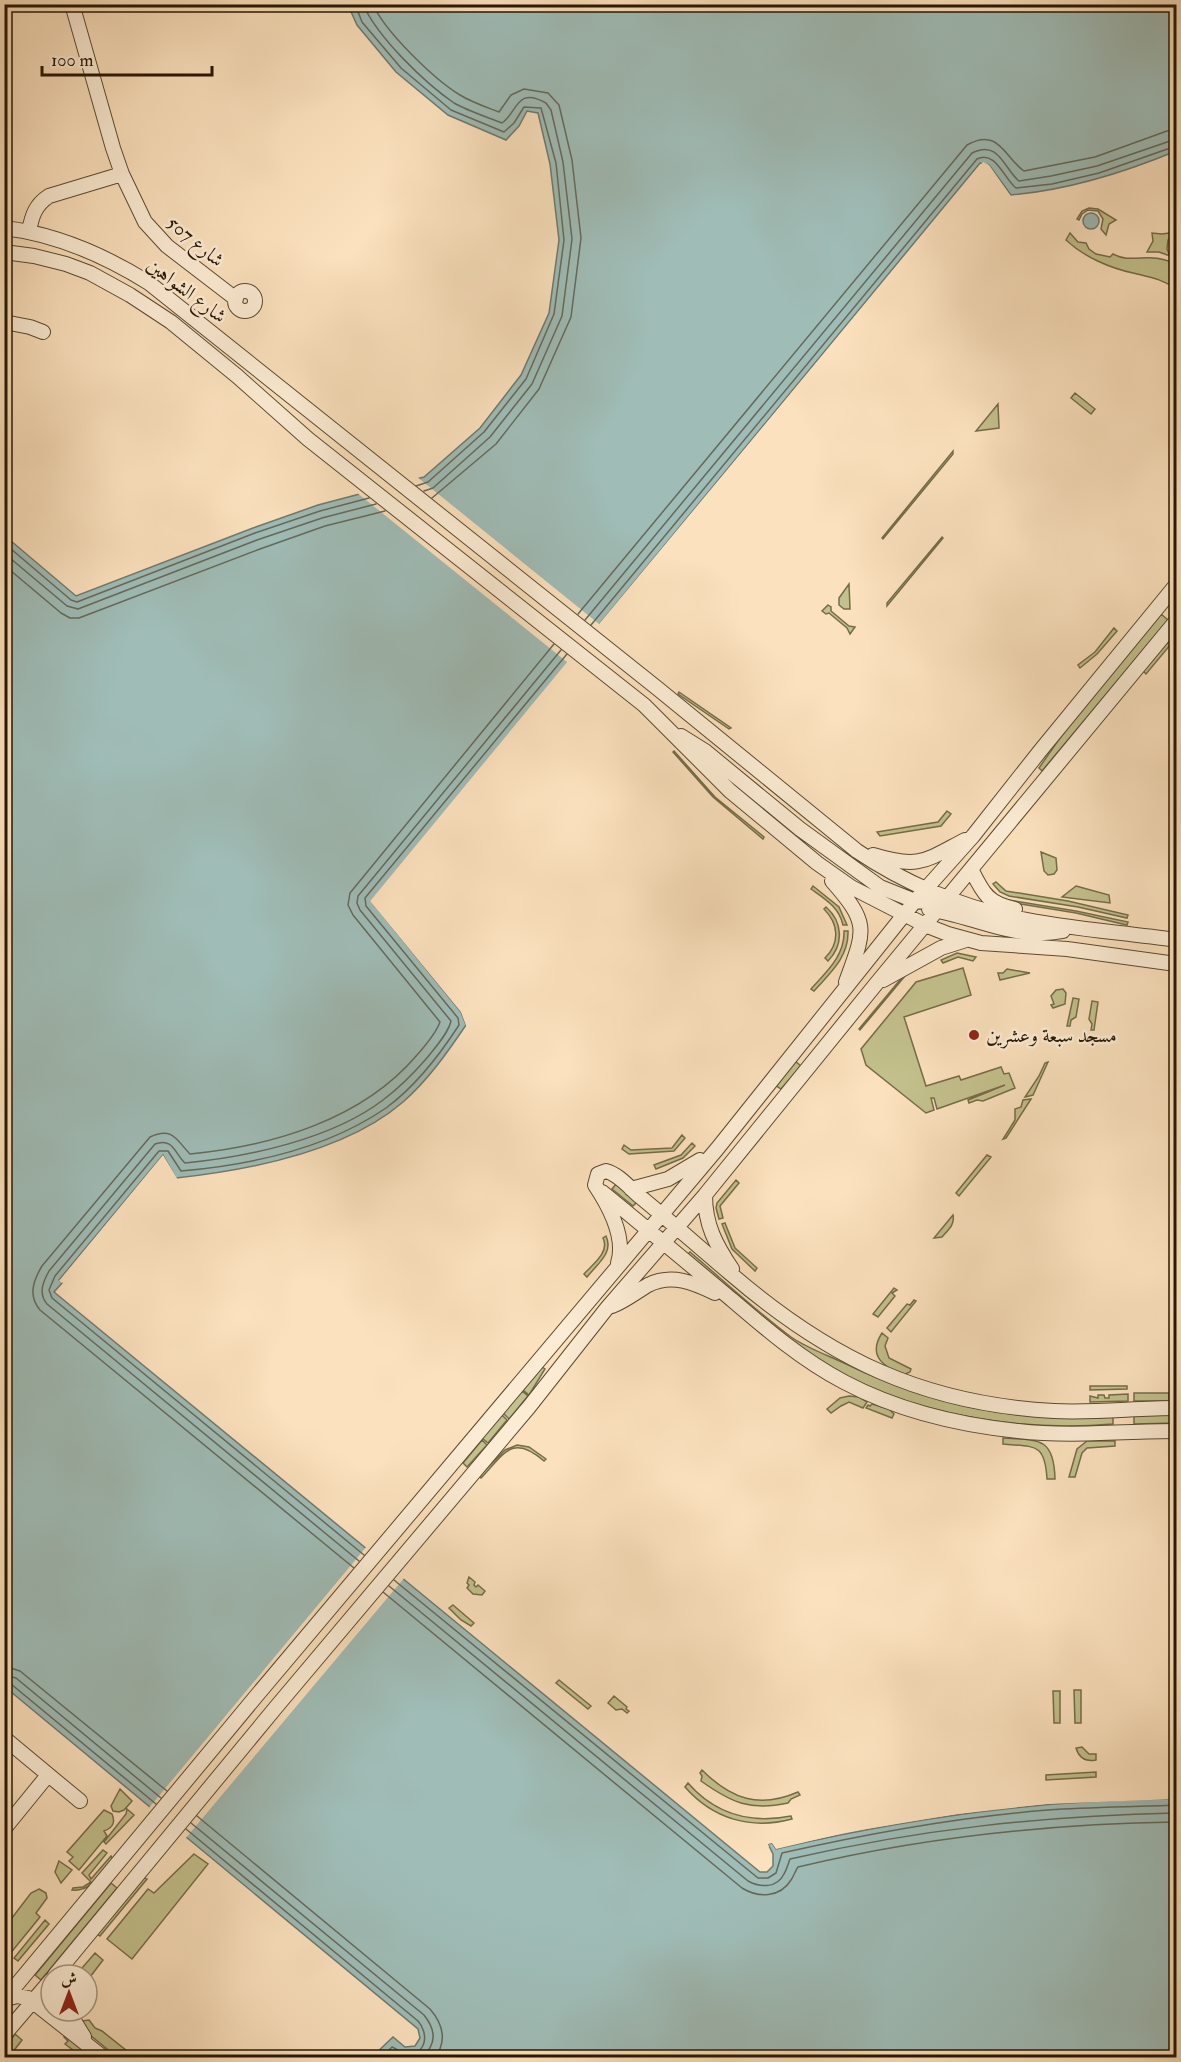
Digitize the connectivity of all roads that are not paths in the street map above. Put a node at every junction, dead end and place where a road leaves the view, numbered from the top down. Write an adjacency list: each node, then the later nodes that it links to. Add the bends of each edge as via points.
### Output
1 (72, 4): 2 (street, شارع 507)
2 (122, 174): 4 (street, via 49,196 34,209); 6 (street, شارع 507, via 144,222 167,246)
3 (4, 228): 4 (street, شارع الشواهين)
4 (29, 231): 13 (street, شارع الشواهين, via 96,253 149,284)
5 (4, 252): 11 (street, شارع الشواهين, via 34,256 90,273 171,322 308,439 644,705)
6 (236, 299)
7 (4, 322): 8 (street)
8 (43, 332)
9 (1176, 585): 12 (street)
10 (1176, 621): 15 (street)
11 (669, 730): 14 (street, via 730,791); 18 (street, via 705,751 862,875)
12 (973, 836): 13 (street, via 918,862 899,863); 16 (street)
13 (857, 850): 16 (street, شارع الشواهين)
14 (817, 863): 20 (street, via 851,887); 27 (street, via 850,901 861,926 859,945)
15 (971, 869): 17 (street); 22 (street, via 992,901 1058,918)
16 (926, 888): 17 (street, شارع الشواهين); 18 (street)
17 (948, 897): 18 (street); 19 (street); 22 (street, شارع الشواهين, via 995,913)
18 (915, 901): 20 (street)
19 (937, 910): 20 (street, via 917,909); 21 (street); 22 (street, via 1013,931 1057,933)
20 (904, 915): 21 (street); 27 (street)
21 (925, 925): 23 (street); 26 (street)
22 (1073, 928): 24 (street)
23 (968, 940): 25 (street); 26 (street, via 941,948)
24 (1176, 940)
25 (1176, 963)
26 (876, 984): 31 (street)
27 (841, 994): 28 (street)
28 (717, 1149): 29 (street, via 679,1174); 32 (street)
29 (631, 1189): 30 (street, via 606,1171 598,1174 595,1181); 32 (street)
30 (600, 1191): 34 (street); 36 (street, via 619,1237)
31 (705, 1195): 33 (street); 37 (street, via 712,1237)
32 (662, 1214): 33 (street); 34 (street)
33 (677, 1227): 35 (street); 37 (street)
34 (648, 1230): 35 (street); 36 (street)
35 (663, 1243): 38 (street); 39 (street)
36 (617, 1265): 48 (street)
37 (741, 1283): 40 (street, via 818,1340 884,1375 932,1391 981,1403 1039,1410)
38 (732, 1300): 39 (street, via 691,1282 668,1280); 41 (street, via 829,1374 869,1394 919,1411 978,1426 1038,1433)
39 (607, 1308): 46 (street, via 529,1407)
40 (1176, 1408)
41 (1176, 1431)
42 (4, 1738): 43 (street)
43 (48, 1775): 44 (street); 45 (street)
44 (80, 1801)
45 (4, 1829)
46 (65, 1963)
47 (39, 1995): 49 (street)
48 (5, 1999): 49 (street, via 23,1997)
49 (33, 2002): 51 (street); 52 (street)
50 (77, 2023): 52 (street)
51 (4, 2035)
52 (99, 2054)

